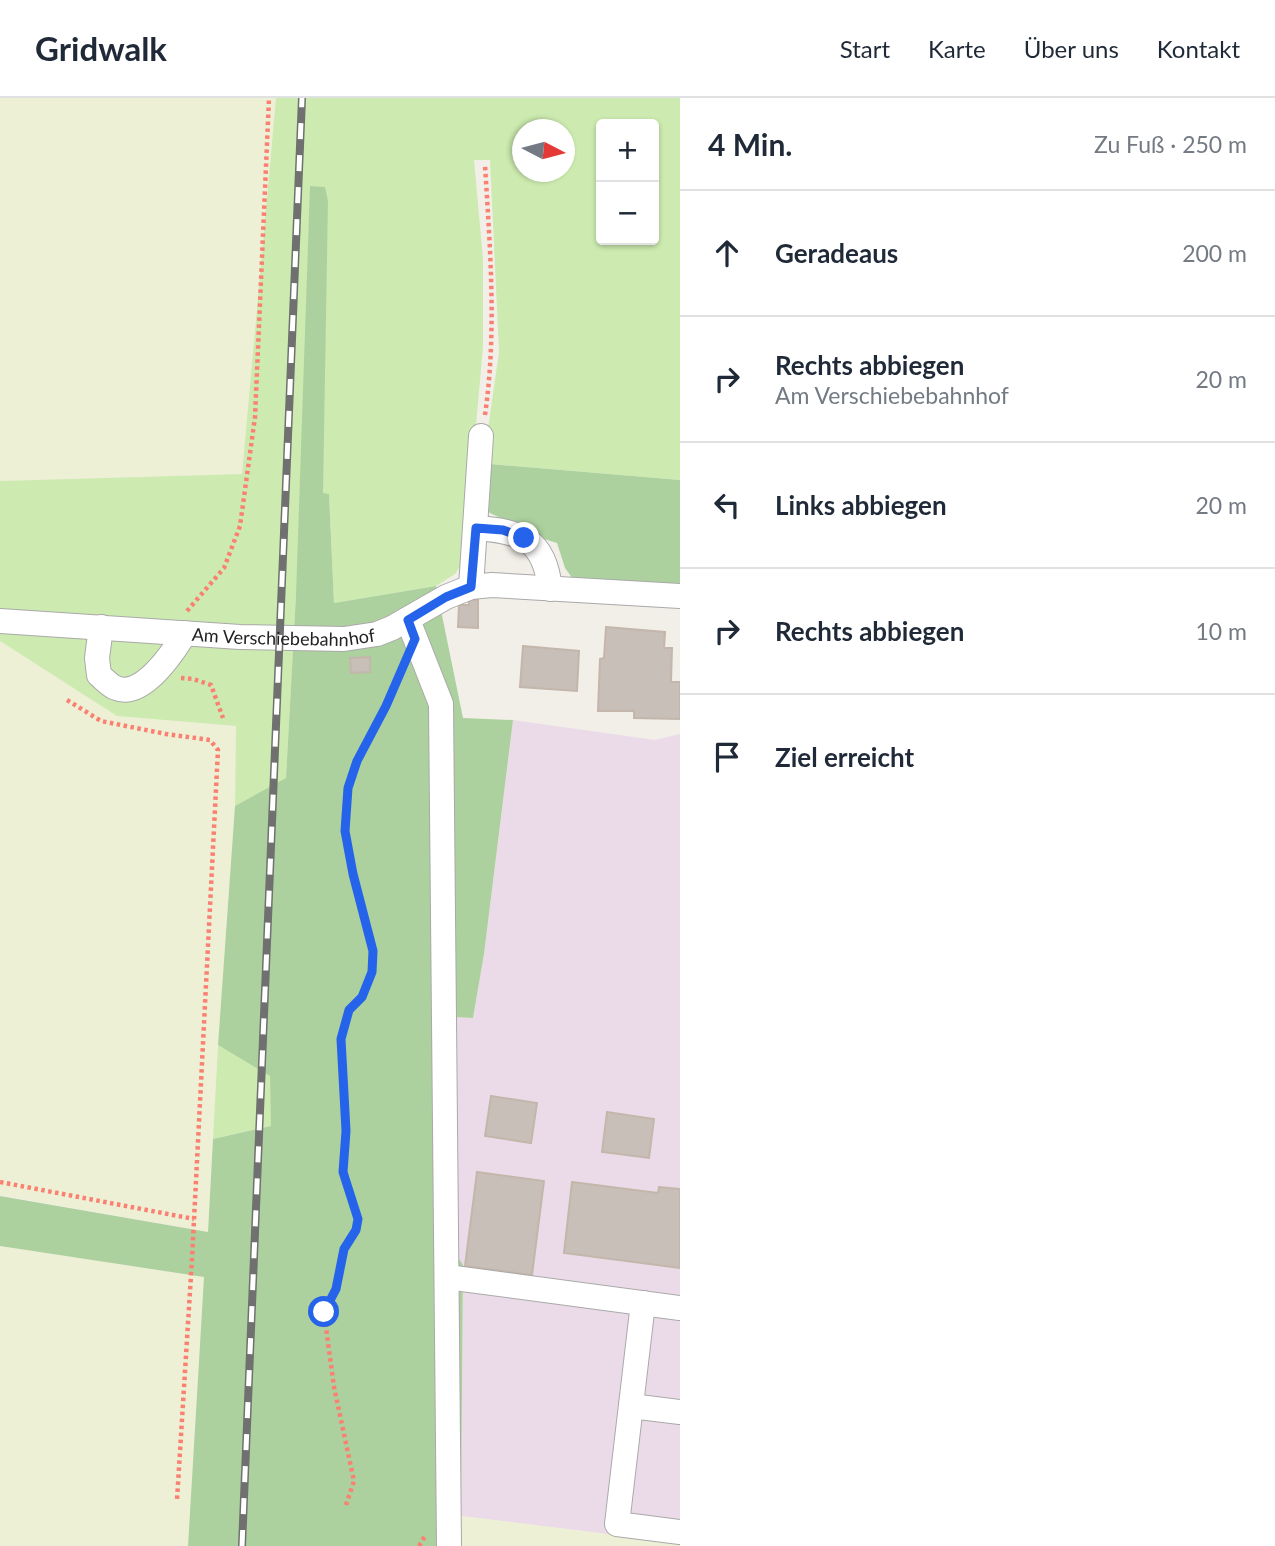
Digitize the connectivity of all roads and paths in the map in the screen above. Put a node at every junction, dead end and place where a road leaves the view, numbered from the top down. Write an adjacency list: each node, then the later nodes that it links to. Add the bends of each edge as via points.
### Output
1 (269, 98): 11 (path, via 255,418 240,526 225,568)
2 (485, 165): 3 (path, via 492,339)
3 (481, 436): 4 (street)
4 (476, 528): 5 (street); 6 (street, via 503,530 539,550 548,568)
5 (471, 587): 6 (street, Am Verschiebebahnhof); 10 (street, Am Verschiebebahnhof, via 446,597)
6 (550, 589): 7 (street, Am Verschiebebahnhof)
7 (680, 596)
8 (0, 621): 9 (street, Am Verschiebebahnhof)
9 (102, 627): 11 (street, Am Verschiebebahnhof); 12 (street, via 99,675 117,689 133,689)
10 (411, 629): 11 (street, Am Verschiebebahnhof, via 313,640); 17 (street, via 440,704); 23 (path, via 386,706 348,788 345,831 373,951 372,972 362,997 349,1010 341,1039 346,1131 343,1172 358,1219 324,1312 354,1481)
11 (177, 632): 12 (street, via 173,653)
12 (152, 676): 14 (path, via 211,685)
13 (66, 700): 16 (path, via 101,721 210,740 218,750)
14 (223, 718)
15 (0, 1182): 16 (path)
16 (194, 1219): 22 (path)
17 (447, 1276): 18 (street); 25 (street)
18 (643, 1303): 19 (street); 20 (street)
19 (680, 1308)
20 (631, 1406): 21 (street); 24 (street, via 617,1524)
21 (680, 1412)
22 (177, 1500)
23 (346, 1505)
24 (680, 1532)
25 (449, 1546)

